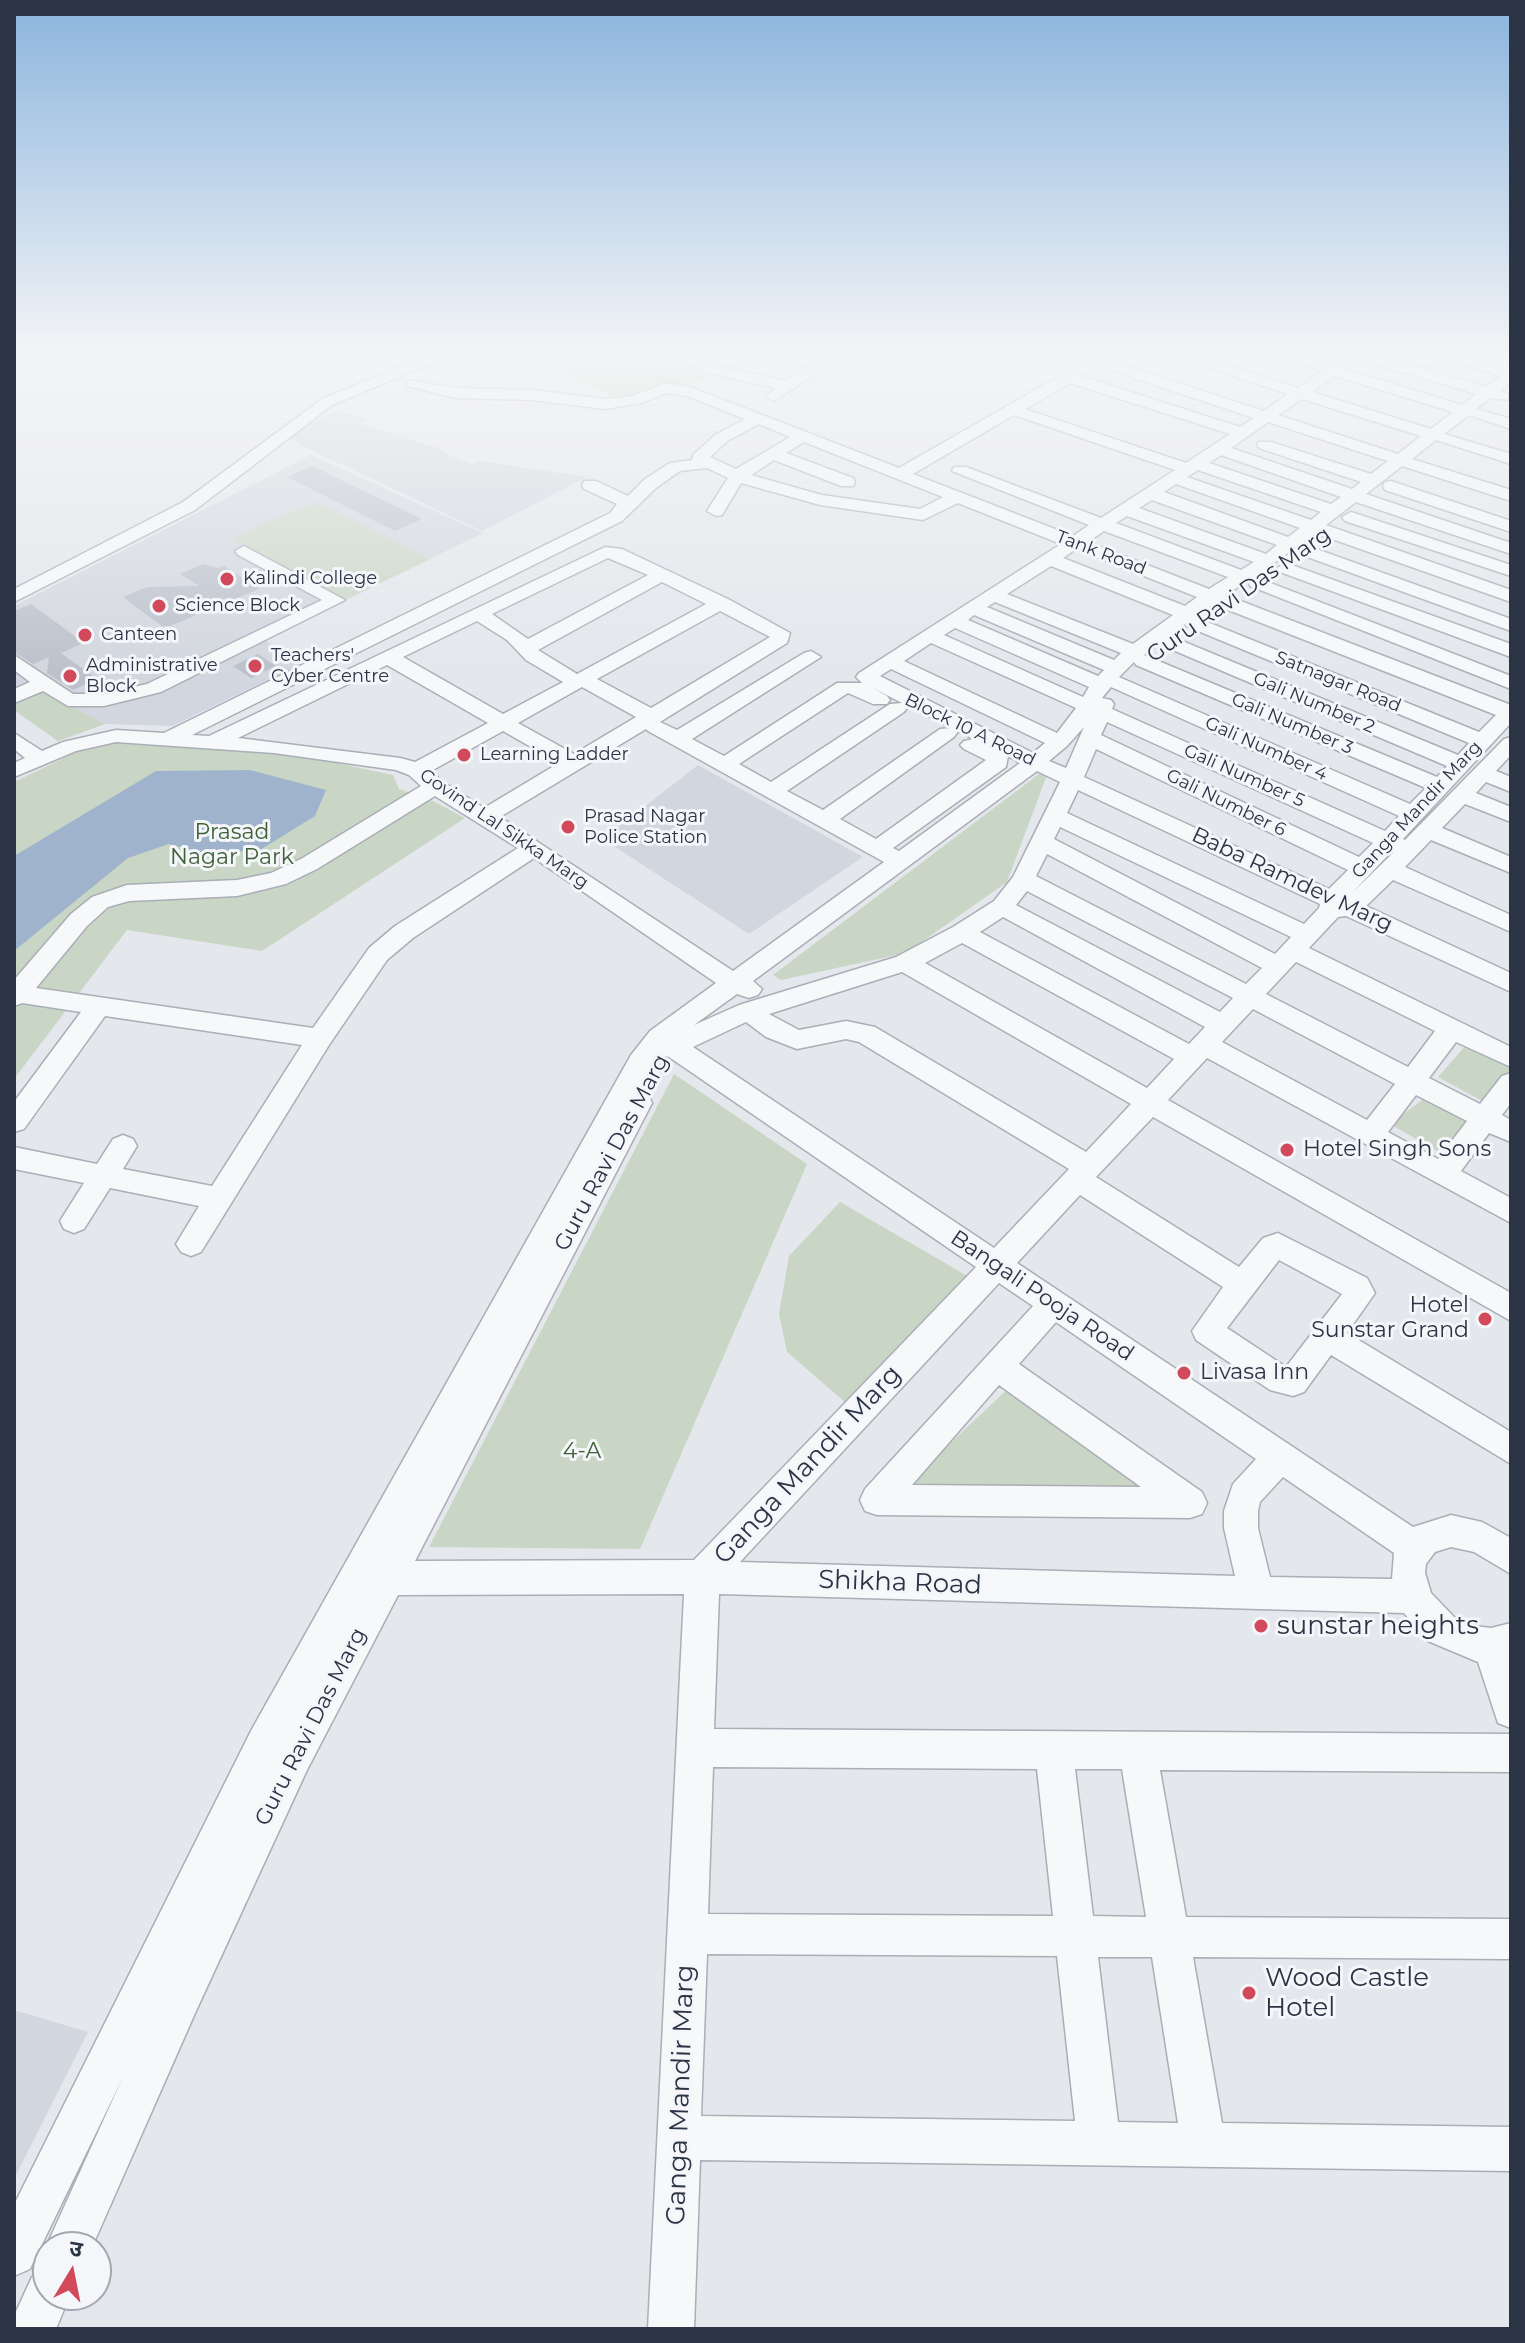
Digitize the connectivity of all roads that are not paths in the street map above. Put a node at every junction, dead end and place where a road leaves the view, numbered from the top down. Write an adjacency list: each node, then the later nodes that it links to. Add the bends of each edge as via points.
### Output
1 (250, 460): 47 (street, via 161,524)
2 (706, 460): 15 (street)
3 (762, 460): 19 (street)
4 (789, 460): 21 (street)
5 (866, 460): 16 (street, Tank Road)
6 (925, 460): 18 (street)
7 (1201, 460): 24 (street)
8 (1220, 460): 35 (street)
9 (1225, 460): 32 (street)
10 (1233, 460): 27 (street)
11 (1247, 460): 22 (street)
12 (1411, 460): 22 (street, Guru Ravi Das Marg)
13 (1467, 460): 26 (street)
14 (1481, 460): 20 (street)
15 (710, 463): 19 (street); 30 (street, via 676,467)
16 (873, 463): 18 (street, Tank Road); 21 (street)
17 (960, 471): 33 (street)
18 (901, 474): 25 (street, Tank Road)
19 (737, 476): 28 (street); 31 (street)
20 (1511, 477)
21 (847, 482): 28 (street)
22 (1383, 484): 27 (street, Guru Ravi Das Marg); 34 (street)
23 (590, 485): 30 (street, via 623,500)
24 (1150, 493): 29 (street); 37 (street)
25 (958, 496): 28 (street, via 923,515); 36 (street, Tank Road)
26 (1511, 496)
27 (1363, 498): 32 (street, Guru Ravi Das Marg); 38 (street)
28 (820, 500)
29 (1125, 509): 33 (street); 41 (street)
30 (623, 510): 76 (street)
31 (716, 511)
32 (1342, 514): 35 (street, Guru Ravi Das Marg); 42 (street)
33 (1102, 523): 36 (street); 44 (street)
34 (1511, 527)
35 (1320, 530): 37 (street, Guru Ravi Das Marg); 48 (street)
36 (1073, 542): 40 (street); 49 (street, Tank Road)
37 (1300, 547): 41 (street, Guru Ravi Das Marg); 55 (street)
38 (1511, 549)
39 (244, 551): 67 (street, via 336,600 154,688 104,700 68,700)
40 (1048, 558): 45 (street); 53 (street, Satnagar Road)
41 (1277, 565): 44 (street, Guru Ravi Das Marg); 59 (street)
42 (1511, 571)
43 (662, 575): 50 (street); 52 (street, via 605,552); 58 (street)
44 (1250, 580): 49 (street, Guru Ravi Das Marg); 68 (street)
45 (1008, 583): 46 (street); 57 (street, Gali Number 2)
46 (991, 594): 51 (street); 62 (street, Gali Number 3)
47 (14, 596)
48 (1511, 596)
49 (1217, 598): 53 (street, Guru Ravi Das Marg); 72 (street, Tank Road)
50 (721, 603): 66 (street); 74 (street, via 778,630 781,637)
51 (971, 607): 54 (street); 65 (street)
52 (478, 613): 58 (street); 60 (street)
53 (1190, 618): 57 (street, Guru Ravi Das Marg); 84 (street, Satnagar Road)
54 (952, 620): 56 (street); 65 (street)
55 (1511, 625)
56 (929, 635): 64 (street); 71 (street, Gali Number 5)
57 (1160, 640): 62 (street, Guru Ravi Das Marg); 84 (street, Gali Number 2)
58 (526, 648): 66 (street)
59 (1511, 651)
60 (388, 657): 73 (street); 80 (street)
61 (811, 657): 79 (street)
62 (1139, 657): 65 (street, Guru Ravi Das Marg); 92 (street, Gali Number 3)
63 (14, 661): 67 (street)
64 (889, 661): 81 (street); 85 (street, Block 10 A Road, via 867,673 868,681)
65 (1112, 679): 71 (street, Guru Ravi Das Marg); 100 (street, Gali Number 4)
66 (580, 680): 73 (street); 74 (street)
67 (44, 683): 69 (street)
68 (1511, 683)
69 (14, 697)
70 (897, 708): 75 (street); 87 (street, via 846,686); 94 (street)
71 (1094, 708): 77 (street, Guru Ravi Das Marg); 81 (street, Guru Ravi Das Marg); 102 (street, Gali Number 5)
72 (1510, 712): 84 (street, Ganga Mandir Marg)
73 (505, 721): 86 (street); 88 (street)
74 (654, 722): 79 (street); 86 (street)
75 (947, 733): 99 (street); 104 (street, via 998,762)
76 (169, 738): 80 (street, Govind Lal Sikka Marg); 83 (street, Govind Lal Sikka Marg, via 104,737)
77 (1090, 738): 90 (street, Guru Ravi Das Marg); 107 (street, Gali Number 6)
78 (14, 739): 83 (street)
79 (677, 739): 87 (street)
80 (214, 742): 88 (street, Govind Lal Sikka Marg, via 360,757)
81 (1060, 742): 85 (street, Guru Ravi Das Marg)
82 (1511, 743): 84 (street, Ganga Mandir Marg)
83 (40, 759): 89 (street, Govind Lal Sikka Marg)
84 (1486, 761): 91 (street); 92 (street, Ganga Mandir Marg); 95 (street, Ganga Mandir Marg)
85 (1035, 762): 90 (street, Block 10 A Road); 105 (street, Guru Ravi Das Marg)
86 (575, 764): 98 (street)
87 (724, 765): 94 (street)
88 (417, 770): 93 (street, Govind Lal Sikka Marg)
89 (14, 771)
90 (1073, 778): 96 (street, Guru Ravi Das Marg); 112 (street, Baba Ramdev Marg)
91 (1511, 785)
92 (1440, 786): 100 (street, Ganga Mandir Marg)
93 (435, 787): 98 (street, Govind Lal Sikka Marg); 118 (street, via 278,879 237,888 127,893 100,902)
94 (772, 791): 99 (street)
95 (1462, 795): 97 (street); 100 (street, Ganga Mandir Marg)
96 (1053, 815): 101 (street, Guru Ravi Das Marg); 112 (street)
97 (1511, 815)
98 (485, 817): 103 (street, Govind Lal Sikka Marg)
99 (824, 820): 104 (street)
100 (1421, 822): 102 (street, Ganga Mandir Marg); 106 (street)
101 (1041, 842): 109 (street, Guru Ravi Das Marg); 112 (street)
102 (1399, 845): 107 (street, Ganga Mandir Marg); 108 (street, Ganga Mandir Marg)
103 (534, 848): 115 (street, Govind Lal Sikka Marg); 123 (street, via 378,954)
104 (877, 849): 105 (street)
105 (899, 861): 115 (street, Guru Ravi Das Marg)
106 (1511, 866)
107 (1363, 868): 112 (street, Ganga Mandir Marg)
108 (1390, 869): 111 (street); 112 (street, Ganga Mandir Marg)
109 (1023, 879): 110 (street, Guru Ravi Das Marg); 117 (street)
110 (1002, 907): 113 (street, Guru Ravi Das Marg); 125 (street)
111 (1511, 924)
112 (1315, 928): 116 (street, Baba Ramdev Marg); 117 (street, Ganga Mandir Marg); 122 (street)
113 (962, 933): 114 (street, Guru Ravi Das Marg); 125 (street)
114 (905, 963): 119 (street, Guru Ravi Das Marg); 129 (street)
115 (733, 983): 119 (street, Govind Lal Sikka Marg); 124 (street, Guru Ravi Das Marg)
116 (1511, 983)
117 (1251, 994): 125 (street, Ganga Mandir Marg); 127 (street)
118 (15, 996): 120 (street)
119 (779, 1001): 121 (street, Guru Ravi Das Marg)
120 (99, 1006): 123 (street); 131 (street)
121 (748, 1011): 124 (street, Guru Ravi Das Marg); 136 (street, via 797,1040 846,1030 866,1034)
122 (1452, 1028): 126 (street); 127 (street)
123 (320, 1038): 139 (street)
124 (664, 1041): 143 (street, Bangali Pooja Road); 154 (street, Guru Ravi Das Marg); 172 (street, Guru Ravi Das Marg, via 640,1062 272,1729)
125 (1207, 1042): 129 (street, Ganga Mandir Marg); 133 (street)
126 (1511, 1058)
127 (1413, 1080): 130 (street); 133 (street)
128 (1511, 1083): 130 (street)
129 (1149, 1103): 136 (street, Ganga Mandir Marg); 146 (street)
130 (1485, 1118): 132 (street); 137 (street)
131 (14, 1122)
132 (1511, 1132)
133 (1371, 1135): 137 (street)
134 (123, 1146): 138 (street)
135 (14, 1158): 138 (street)
136 (1083, 1173): 143 (street, Ganga Mandir Marg); 144 (street)
137 (1443, 1174): 140 (street)
138 (104, 1176): 139 (street); 141 (street)
139 (219, 1199): 142 (street)
140 (1511, 1212)
141 (74, 1221)
142 (191, 1244)
143 (996, 1266): 145 (street, Bangali Pooja Road); 153 (street, Ganga Mandir Marg)
144 (1242, 1284): 147 (street, via 1278,1245 1356,1287 1359,1297); 147 (street, via 1207,1331 1281,1380 1293,1382)
145 (1053, 1304): 148 (street); 150 (street, Bangali Pooja Road)
146 (1511, 1308)
147 (1327, 1337): 149 (street)
148 (997, 1366): 148 (street, via 877,1500 1190,1503 1100,1440)
149 (1511, 1449)
150 (1284, 1459): 151 (street, Bangali Pooja Road); 155 (street, via 1264,1471 1245,1495 1241,1511)
151 (1415, 1548): 152 (street, via 1436,1533 1466,1533); 156 (street, via 1408,1573)
152 (1511, 1558)
153 (702, 1577): 154 (street, Shikha Road); 155 (street, Shikha Road); 159 (street, Ganga Mandir Marg)
154 (386, 1578): 171 (street, Guru Ravi Das Marg, via 267,1813)
155 (1257, 1594): 156 (street, Shikha Road)
156 (1414, 1596): 157 (street, via 1428,1617 1457,1639)
157 (1501, 1644): 158 (street)
158 (1511, 1710)
159 (695, 1748): 160 (street); 163 (street, Ganga Mandir Marg)
160 (1054, 1750): 161 (street); 164 (street)
161 (1138, 1751): 162 (street); 165 (street)
162 (1511, 1753)
163 (687, 1934): 164 (street); 167 (street, Ganga Mandir Marg)
164 (1075, 1936): 165 (street); 168 (street)
165 (1169, 1937): 166 (street); 169 (street)
166 (1511, 1939)
167 (679, 2138): 168 (street); 173 (street, Ganga Mandir Marg)
168 (1099, 2144): 169 (street)
169 (1204, 2146): 170 (street)
170 (1511, 2149)
171 (76, 2231)
172 (14, 2253)
173 (671, 2329)

